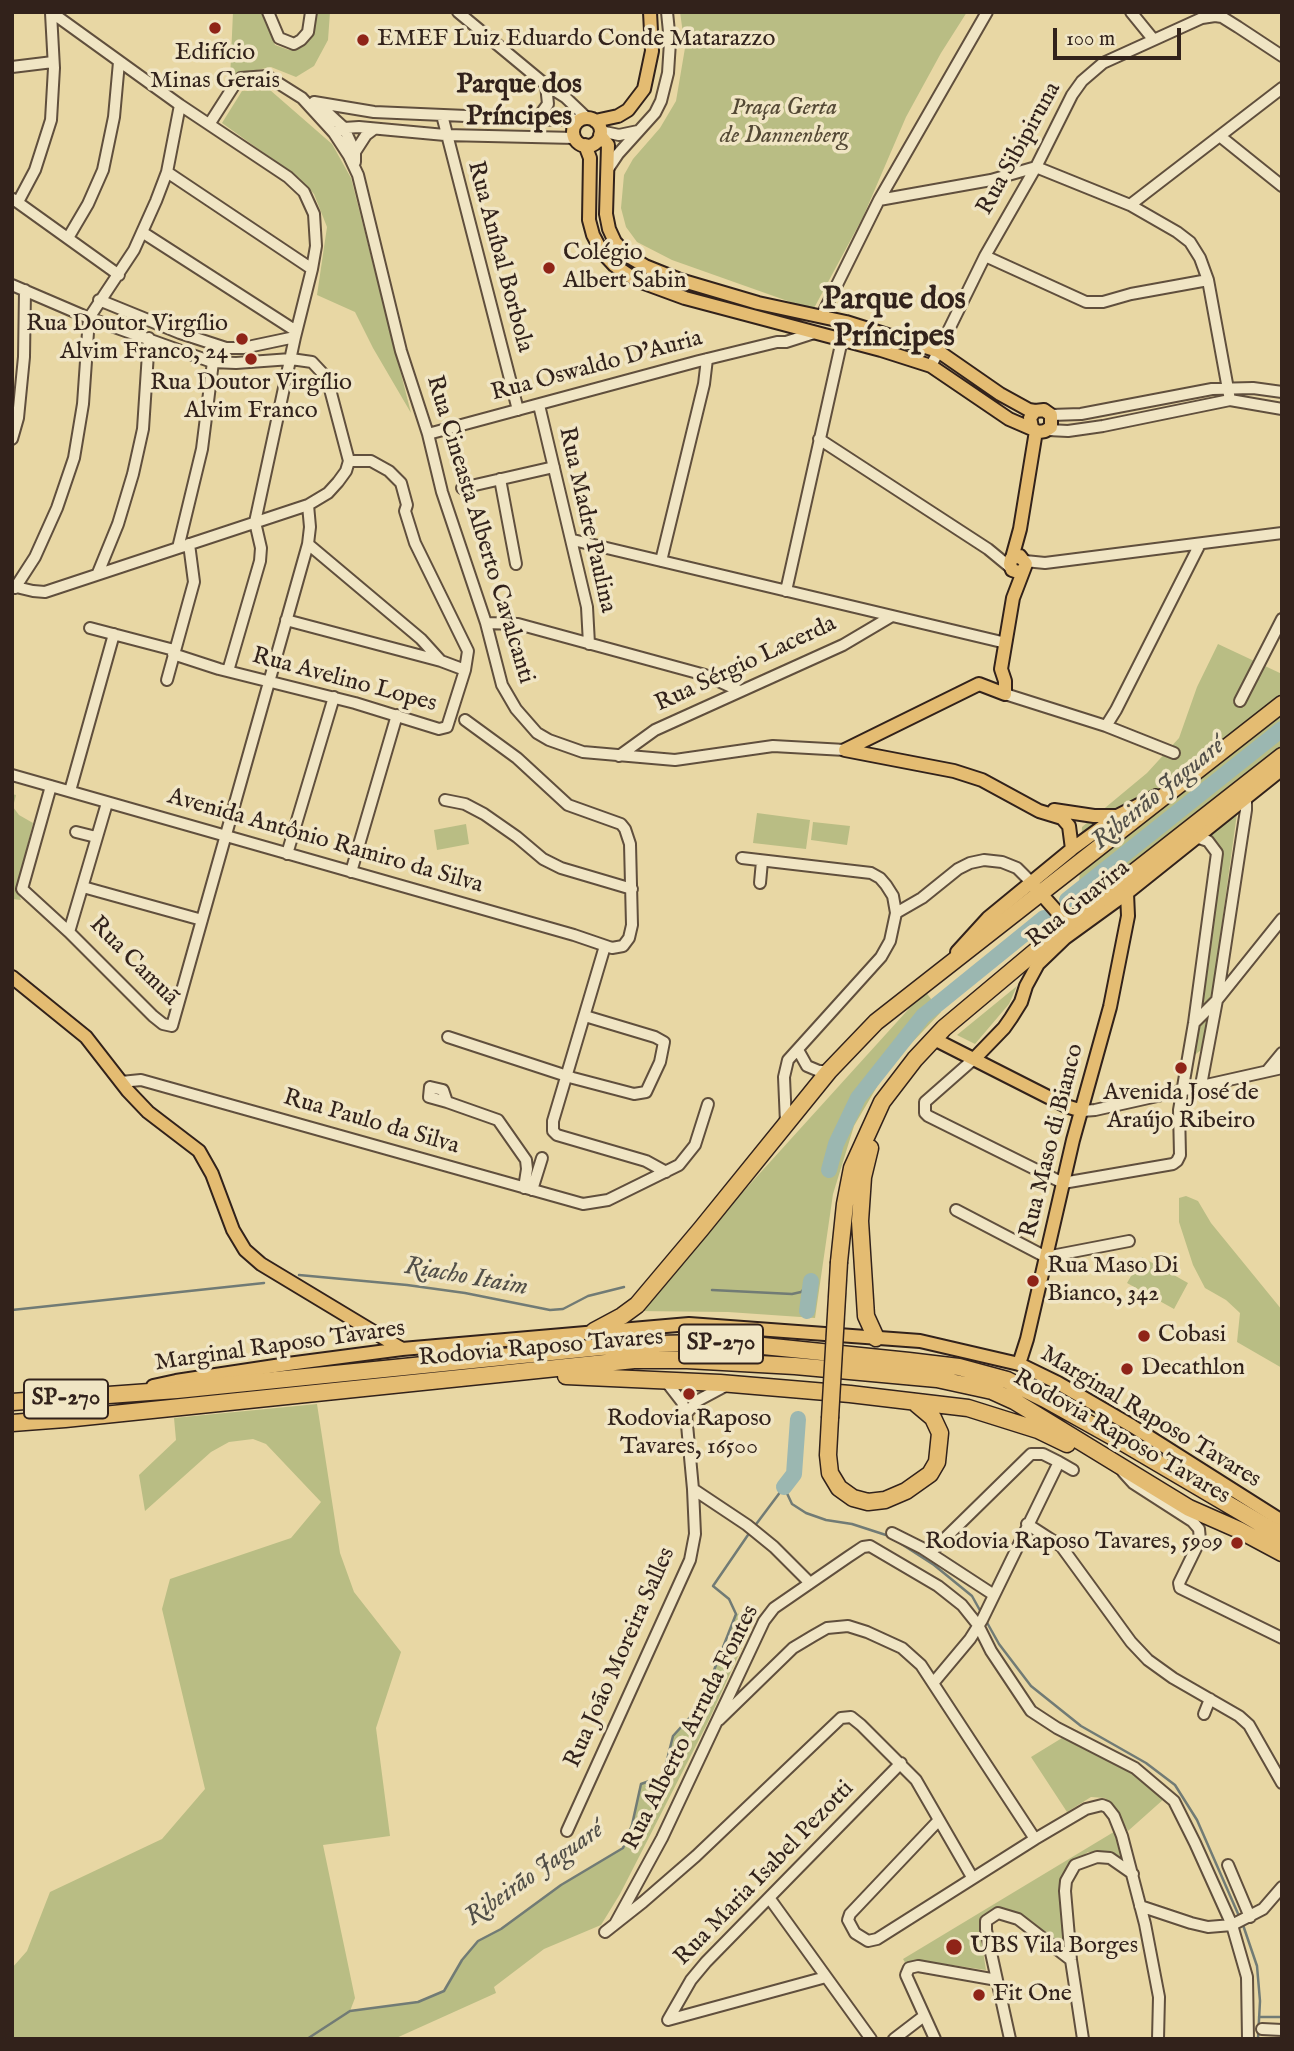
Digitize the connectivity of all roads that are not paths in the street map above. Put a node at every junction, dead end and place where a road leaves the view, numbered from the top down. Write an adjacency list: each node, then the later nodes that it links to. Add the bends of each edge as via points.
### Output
1 (268, 12): 2 (street, via 279,38 293,44 308,32)
2 (311, 12)
3 (458, 12): 14 (street)
4 (650, 12): 24 (main road, via 652,51 644,89 628,110)
5 (667, 12): 27 (street, via 670,43 665,86 655,113)
6 (987, 12): 38 (street)
7 (1132, 12): 9 (street)
8 (51, 13): 11 (street); 12 (street)
9 (1153, 39): 10 (street, Rua Sibipiruna, via 1215,16); 32 (street, Rua Sibipiruna, via 1103,63 1082,81)
10 (1282, 56)
11 (53, 62): 13 (street); 37 (street, via 48,133 35,170)
12 (119, 62): 18 (street); 41 (street, via 103,170)
13 (12, 67)
14 (547, 85): 21 (street, via 548,104); 24 (street)
15 (1282, 88): 29 (street)
16 (302, 98): 17 (street, Rua Cineasta Alberto Cavalcanti); 22 (street, Rua Cineasta Alberto Cavalcanti); 23 (street, Rua Cineasta Alberto Cavalcanti, via 271,78 248,76 235,84)
17 (314, 102): 19 (street); 22 (street, Rua Cineasta Alberto Cavalcanti)
18 (180, 105): 23 (street); 35 (street)
19 (374, 112): 20 (street); 22 (street)
20 (442, 115): 21 (street); 28 (street, Rua Aníbal Borbola)
21 (537, 119): 24 (street)
22 (330, 121): 26 (street, Rua Cineasta Alberto Cavalcanti)
23 (210, 123): 43 (street, via 303,191 316,225)
24 (593, 125): 27 (street, via 619,135); 30 (main road, via 596,142); 30 (main road, via 573,129); 34 (main road, via 608,145)
25 (374, 129): 26 (street); 28 (street); 31 (street)
26 (339, 131): 31 (street, Rua Cineasta Alberto Cavalcanti); 33 (street, Rua Cineasta Alberto Cavalcanti)
27 (638, 131): 34 (street)
28 (445, 135): 30 (street); 70 (street, Rua Aníbal Borbola)
29 (1221, 137): 36 (street); 39 (street)
30 (580, 142): 52 (main road, via 590,158 593,235 614,265 661,290)
31 (355, 152): 33 (street, Rua Cineasta Alberto Cavalcanti)
32 (1036, 167): 38 (street); 39 (street); 42 (street, Rua Sibipiruna)
33 (356, 168): 75 (street, Rua Cineasta Alberto Cavalcanti, via 401,351)
34 (608, 169): 49 (main road, via 609,229 628,256 680,281)
35 (167, 172): 40 (street); 43 (street)
36 (1282, 186)
37 (15, 200): 41 (street)
38 (879, 200): 49 (street)
39 (1130, 205): 45 (street, via 1190,242)
40 (142, 232): 44 (street); 54 (street)
41 (68, 238): 44 (street)
42 (985, 256): 45 (street, via 1086,302); 59 (street, Rua Sibipiruna)
43 (312, 269): 54 (street)
44 (119, 275): 48 (street)
45 (1208, 280): 64 (street)
46 (12, 285): 47 (street)
47 (25, 290): 50 (street); 76 (street, via 24,357)
48 (99, 300): 50 (street); 58 (street)
49 (821, 317): 51 (main road); 53 (main road)
50 (89, 318): 55 (street); 93 (street, via 74,458 40,545)
51 (846, 322): 56 (street); 59 (main road)
52 (798, 328): 53 (main road); 57 (street, Rua Oswaldo D'Auria)
53 (814, 333): 56 (main road); 57 (street, Rua Oswaldo D'Auria)
54 (295, 334): 58 (street, via 243,348); 60 (street)
55 (149, 338): 62 (street); 92 (street, via 143,429 118,524)
56 (840, 340): 63 (main road); 77 (street)
57 (777, 342): 61 (street, Rua Oswaldo D'Auria)
58 (215, 346): 62 (street)
59 (938, 351): 63 (street, Rua Sibipiruna); 72 (main road, via 1000,394)
60 (291, 359): 62 (street); 78 (street, via 312,362 327,378); 83 (street)
61 (706, 359): 68 (street, Rua Oswaldo D'Auria); 89 (street)
62 (212, 362): 88 (street)
63 (931, 366): 74 (main road, via 1009,419)
64 (1228, 388): 65 (street); 66 (street); 67 (street)
65 (1282, 391)
66 (1186, 393): 71 (street); 73 (street, via 1081,414)
67 (1230, 400): 69 (street); 71 (street)
68 (538, 405): 70 (street, Rua Oswaldo D'Auria); 79 (street, Rua Madre Paulina)
69 (1282, 409)
70 (518, 410): 75 (street, Rua Oswaldo D'Auria)
71 (1178, 410): 74 (street, via 1068,431)
72 (1035, 411): 73 (main road); 74 (main road, via 1030,418)
73 (1051, 415): 74 (main road, via 1052,423)
74 (1038, 429): 90 (main road)
75 (428, 434): 98 (street, Rua Cineasta Alberto Cavalcanti, via 442,492)
76 (12, 439)
77 (820, 439): 90 (street, via 988,549); 94 (street)
78 (349, 461): 82 (street, via 328,493); 106 (street, via 371,461 401,483 415,543 468,651)
79 (554, 467): 80 (street); 85 (street, Rua Madre Paulina)
80 (500, 479): 81 (street); 91 (street)
81 (462, 488)
82 (308, 505): 83 (street); 86 (street)
83 (255, 522): 88 (street); 107 (street, via 260,561)
84 (1282, 533): 87 (street)
85 (573, 540): 89 (street); 101 (street, Rua Madre Paulina, via 587,607)
86 (308, 544): 96 (street); 104 (street)
87 (1200, 544): 90 (street); 118 (street)
88 (184, 546): 92 (street); 103 (street, via 194,582)
89 (661, 561): 94 (street)
90 (1017, 563): 102 (main road)
91 (516, 564)
92 (98, 573): 93 (street, via 45,592)
93 (14, 587)
94 (786, 591): 95 (street)
95 (892, 616): 102 (street); 111 (street, Rua Sérgio Lacerda, via 843,645)
96 (286, 620): 104 (street); 109 (street)
97 (1282, 620): 114 (street)
98 (486, 623): 101 (street, via 518,624); 121 (street, Rua Cineasta Alberto Cavalcanti, via 502,685 537,733 583,752)
99 (90, 628): 100 (street, Rua Avelino Lopes)
100 (114, 634): 103 (street, Rua Avelino Lopes); 127 (street)
101 (589, 643): 111 (street, via 705,675)
102 (1006, 643): 105 (main road)
103 (173, 652): 107 (street, Rua Avelino Lopes); 108 (street)
104 (441, 661): 106 (street)
105 (1001, 669): 110 (main road); 112 (main road)
106 (465, 670): 116 (street, Rua Avelino Lopes, via 447,727 439,729)
107 (228, 671): 109 (street, Rua Avelino Lopes)
108 (167, 680)
109 (270, 682): 113 (street, Rua Avelino Lopes); 134 (street)
110 (979, 684): 112 (main road); 119 (main road)
111 (740, 691): 121 (street, Rua Sérgio Lacerda, via 655,730)
112 (1005, 694): 118 (street)
113 (334, 697): 116 (street, Rua Avelino Lopes); 140 (street)
114 (1240, 701)
115 (1282, 704): 125 (highway)
116 (397, 715): 145 (street)
117 (465, 720): 149 (street, via 517,758 568,805 621,824 630,844)
118 (1106, 726): 120 (street)
119 (845, 750): 121 (street, Rua Cineasta Alberto Cavalcanti, via 773,746 675,760); 131 (main road, Rua Cineasta Alberto Cavalcanti, via 969,775)
120 (1174, 753)
121 (619, 755)
122 (1282, 756): 141 (highway)
123 (1282, 769): 128 (main road, Rua Guavira)
124 (12, 775): 126 (street, Avenida Antônio Ramiro da Silva)
125 (1187, 777): 132 (main road); 151 (highway)
126 (51, 786): 127 (street, Avenida Antônio Ramiro da Silva); 158 (street, via 22,889)
127 (70, 792): 130 (street, Avenida Antônio Ramiro da Silva)
128 (1246, 797): 136 (main road, Rua Guavira); 138 (street)
129 (445, 800): 149 (street, via 484,814 561,868)
130 (107, 803): 134 (street, Avenida Antônio Ramiro da Silva); 135 (street, Rua Camuã)
131 (1026, 803): 132 (main road, Rua Cineasta Alberto Cavalcanti, via 1056,811); 137 (main road, Rua Cineasta Alberto Cavalcanti, via 1062,818 1069,826)
132 (1117, 816): 137 (main road)
133 (76, 832): 135 (street)
134 (224, 836): 140 (street, Avenida Antônio Ramiro da Silva); 155 (street)
135 (96, 837): 148 (street, Rua Camuã)
136 (1196, 837): 139 (street, via 1208,841); 141 (main road, Rua Guavira)
137 (1072, 849): 144 (main road)
138 (1239, 850): 139 (street); 160 (street)
139 (1217, 853): 166 (street)
140 (287, 854): 145 (street, Avenida Antônio Ramiro da Silva)
141 (1163, 857): 150 (main road, Rua Guavira); 156 (highway)
142 (742, 858): 143 (street)
143 (762, 861): 147 (street); 153 (street, via 871,873 886,885)
144 (1047, 868): 146 (main road); 151 (main road, via 1042,882)
145 (351, 872): 159 (street, Avenida Antônio Ramiro da Silva)
146 (1030, 881): 151 (main road); 153 (street, via 1002,862 970,863); 162 (main road)
147 (760, 883)
148 (83, 887): 155 (street); 158 (street, Rua Camuã)
149 (632, 889): 159 (street, Avenida Antônio Ramiro da Silva, via 631,933 618,948)
150 (1127, 893): 152 (main road, Rua Guavira); 157 (main road, Rua Maso di Bianco)
151 (1045, 897): 156 (main road); 162 (highway)
152 (1108, 906): 156 (main road, Rua Guavira); 157 (main road, via 1118,912)
153 (895, 913): 169 (street, via 890,941 881,957)
154 (1282, 919): 161 (street)
155 (202, 920): 158 (street, Rua Camuã, via 172,1026 153,1016)
156 (1068, 924): 168 (highway); 171 (main road, Rua Guavira, via 1038,964 1012,1018)
157 (1125, 928): 182 (main road, Rua Maso di Bianco)
158 (69, 932)
159 (606, 946): 165 (street)
160 (1223, 956): 161 (street); 164 (street)
161 (1243, 967): 164 (street)
162 (935, 975): 174 (highway, via 876,1022)
163 (12, 977): 176 (main road, via 86,1037)
164 (1217, 1000): 166 (street); 177 (street)
165 (585, 1016): 175 (street); 175 (street, via 661,1039 660,1062 649,1089 639,1094)
166 (1194, 1023): 178 (street)
167 (448, 1037): 175 (street)
168 (934, 1039): 171 (main road); 180 (highway)
169 (798, 1050): 174 (street, via 807,1066); 183 (street, via 785,1068)
170 (1282, 1053): 173 (street)
171 (975, 1058): 182 (main road); 186 (street, Rua Guavira, via 931,1095 924,1105 928,1116)
172 (1282, 1068): 173 (street)
173 (1268, 1070): 177 (street)
174 (829, 1071): 183 (highway)
175 (567, 1075): 185 (street, via 554,1121 557,1135 646,1161)
176 (121, 1082): 187 (street, Rua Paulo da Silva, via 141,1080); 191 (main road, via 148,1112 199,1151 245,1250)
177 (1201, 1085): 178 (street)
178 (1182, 1089): 182 (street); 186 (street, via 1177,1161)
179 (447, 1102): 187 (street, via 498,1120 523,1152)
180 (882, 1102): 193 (highway, via 879,1126 864,1166 860,1206 866,1316); 201 (highway, bridge, via 852,1168 839,1262 828,1455 830,1473 839,1488 853,1498 885,1500 930,1474 937,1462 940,1433 933,1418)
181 (708, 1104): 185 (street, via 690,1153)
182 (1082, 1111): 186 (main road, Rua Maso di Bianco)
183 (786, 1123): 192 (highway, via 637,1304)
184 (542, 1158): 187 (street)
185 (666, 1172): 187 (street, Rua Paulo da Silva, via 608,1200 583,1204)
186 (1063, 1183): 190 (main road, Rua Maso di Bianco)
187 (528, 1189)
188 (956, 1210): 190 (street)
189 (1129, 1241): 190 (street)
190 (1046, 1257): 196 (main road, Rua Maso di Bianco)
191 (364, 1326): 194 (main road); 195 (main road, via 367,1344)
192 (594, 1331): 193 (main road, Marginal Raposo Tavares, via 689,1324); 194 (main road, Marginal Raposo Tavares)
193 (876, 1338): 196 (main road, Marginal Raposo Tavares, via 920,1341)
194 (402, 1349): 195 (main road, Marginal Raposo Tavares)
195 (362, 1355): 200 (main road, Marginal Raposo Tavares, via 176,1381)
196 (1019, 1364): 212 (main road, Marginal Raposo Tavares, via 1102,1408)
197 (483, 1375): 198 (highway); 204 (highway, Rodovia Raposo Tavares / SP-270); 207 (highway, Rodovia Raposo Tavares / SP-270, via 634,1360 687,1360 937,1379 992,1391)
198 (665, 1380): 199 (highway); 203 (street, Rua João Moreira Salles)
199 (728, 1384): 201 (highway); 203 (street, via 696,1401)
200 (119, 1395): 202 (highway, Rodovia Raposo Tavares / SP-270); 215 (highway, Rodovia Raposo Tavares / SP-270, via 657,1344 762,1346 959,1367 1007,1380)
201 (911, 1401): 207 (highway, via 968,1408)
202 (12, 1402)
203 (686, 1414): 211 (street, Rua João Moreira Salles)
204 (65, 1419): 205 (highway, Rodovia Raposo Tavares / SP-270); 206 (main road)
205 (12, 1423)
206 (12, 1429)
207 (1095, 1451): 209 (highway, Rodovia Raposo Tavares / SP-270)
208 (1059, 1462): 210 (street); 213 (street); 216 (street, via 1038,1453 1023,1459)
209 (1115, 1463): 217 (highway, Rodovia Raposo Tavares / SP-270, via 1189,1508); 221 (street, via 1133,1483 1199,1529 1200,1540 1180,1588)
210 (1073, 1470)
211 (693, 1489): 218 (street, via 775,1547); 229 (street, Rua João Moreira Salles, via 695,1534 690,1560)
212 (1282, 1521)
213 (1027, 1524): 219 (street); 223 (street, via 1061,1546 1148,1660)
214 (892, 1533): 216 (street)
215 (1282, 1536)
216 (930, 1553): 219 (street)
217 (1282, 1553)
218 (810, 1583): 220 (street, Rua Alberto Arruda Fontes, via 870,1546 950,1595); 225 (street, Rua Alberto Arruda Fontes, via 774,1608 764,1621)
219 (992, 1599): 220 (street)
220 (980, 1623): 222 (street); 239 (street, via 991,1651 1031,1711 1135,1768 1174,1801)
221 (1282, 1638)
222 (934, 1682): 225 (street, via 902,1648 848,1626 827,1628 793,1648); 230 (street)
223 (1210, 1699): 224 (street); 227 (street, via 1249,1725)
224 (1204, 1714)
225 (715, 1723): 238 (street, Rua Alberto Arruda Fontes, via 662,1838)
226 (901, 1763): 228 (street); 235 (street, Rua Maria Isabel Pezotti); 238 (street, via 851,1717 841,1718 696,1856)
227 (1282, 1783)
228 (939, 1820): 233 (street); 233 (street, via 854,1908 848,1920 851,1926 868,1941 877,1939)
229 (567, 1831)
230 (1035, 1839): 232 (street, via 1094,1805 1107,1808 1114,1816); 233 (street)
231 (1228, 1865): 237 (street)
232 (1133, 1874): 236 (street); 241 (street, via 1110,1858 1097,1857 1075,1865 1065,1891)
233 (972, 1877)
234 (1280, 1893): 237 (street)
235 (770, 1899): 242 (street); 242 (street, Rua Maria Isabel Pezotti, via 691,1980 668,2020)
236 (1140, 1906): 239 (street, via 1208,1927); 252 (street, via 1159,1997)
237 (1249, 1918): 239 (street)
238 (615, 1924): 240 (street)
239 (1234, 1925): 253 (street, via 1247,1977)
240 (605, 1932)
241 (1071, 1960): 243 (street, via 1018,1919 998,1913 986,1921); 251 (street)
242 (826, 1977): 247 (street)
243 (997, 1980): 244 (street, via 918,1966 909,1969 906,1975); 250 (street)
244 (924, 2016): 248 (street); 249 (street)
245 (1262, 2029): 246 (street)
246 (1282, 2030)
247 (871, 2039)
248 (894, 2039)
249 (935, 2039)
250 (1010, 2039)
251 (1083, 2039)
252 (1158, 2039)
253 (1248, 2039)

